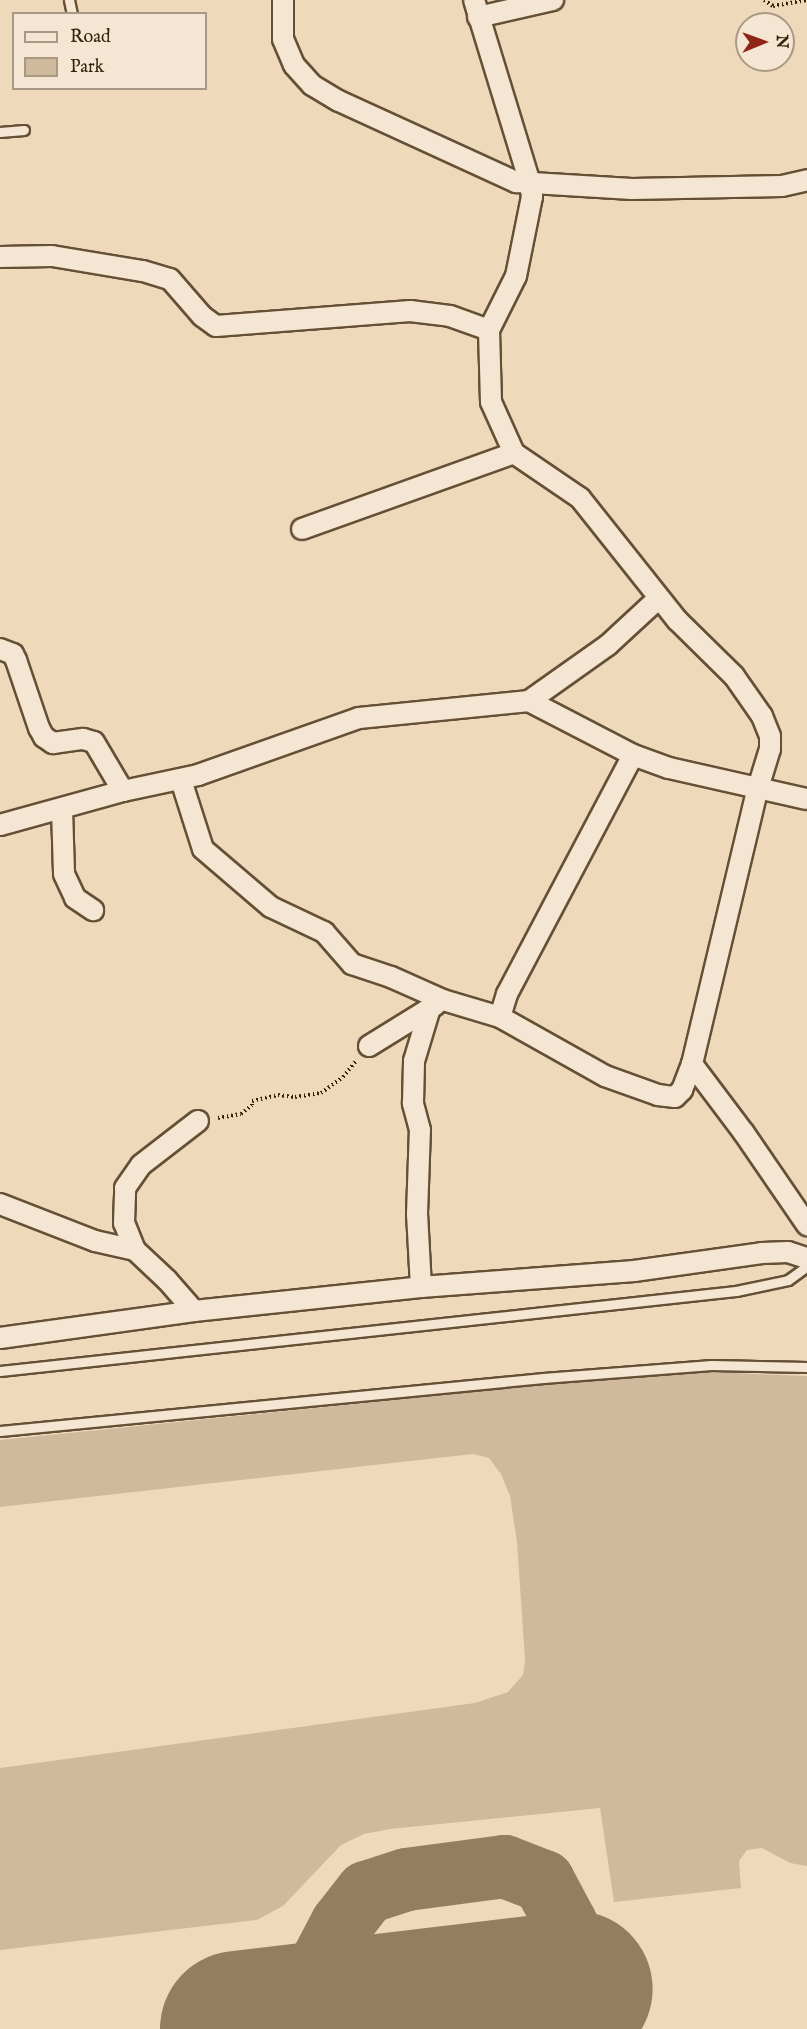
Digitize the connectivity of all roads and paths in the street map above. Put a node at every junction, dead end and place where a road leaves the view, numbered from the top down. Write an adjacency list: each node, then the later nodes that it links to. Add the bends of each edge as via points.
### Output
1 (283, 0): 9 (street, via 283,39 294,64 312,85 410,135 516,182)
2 (553, 0): 5 (street)
3 (764, 0): 4 (path, via 773,6)
4 (807, 0)
5 (476, 8): 9 (street)
6 (24, 129): 7 (lane)
7 (0, 132)
8 (807, 180): 9 (street, via 782,186 695,189)
9 (530, 183): 11 (street, via 532,197 516,276)
10 (0, 257): 11 (street, via 52,256 170,279 202,316 216,326 410,311 450,316)
11 (489, 330): 12 (street, via 491,402)
12 (513, 453): 13 (street); 14 (street, via 580,498)
13 (302, 529)
14 (659, 598): 16 (street, via 608,645); 19 (street, via 734,676 762,716 770,736 770,749)
15 (0, 649): 20 (street, via 13,654 16,660 44,737 53,743 83,739 94,742)
16 (529, 701): 17 (street); 18 (street, via 359,718)
17 (633, 755): 19 (street, via 669,768); 26 (street, via 507,994)
18 (181, 780): 20 (street); 25 (street, via 202,849 232,876 271,907 324,932 352,964 391,976)
19 (758, 788): 21 (street); 28 (street)
20 (123, 791): 22 (street)
21 (807, 799)
22 (62, 809): 23 (street); 24 (street, via 64,874 75,898)
23 (0, 825)
24 (93, 910)
25 (437, 1004): 26 (street); 27 (street); 35 (street, via 414,1061 413,1103 420,1130 417,1214)
26 (500, 1017): 28 (street, via 605,1076 658,1095 675,1097 682,1090)
27 (369, 1046): 29 (path, via 343,1077 321,1093 252,1101 240,1114)
28 (692, 1064): 31 (street)
29 (198, 1121): 32 (street, via 141,1165 125,1188 124,1223)
30 (0, 1204): 32 (street, via 95,1241)
31 (807, 1225)
32 (135, 1250): 36 (street)
33 (807, 1258): 35 (street, via 788,1252 762,1253 634,1271)
34 (807, 1266): 39 (lane, via 788,1280 736,1291)
35 (422, 1287): 36 (street)
36 (194, 1311): 37 (street)
37 (0, 1338)
38 (807, 1367): 40 (lane, via 700,1366)
39 (0, 1371)
40 (0, 1431)

